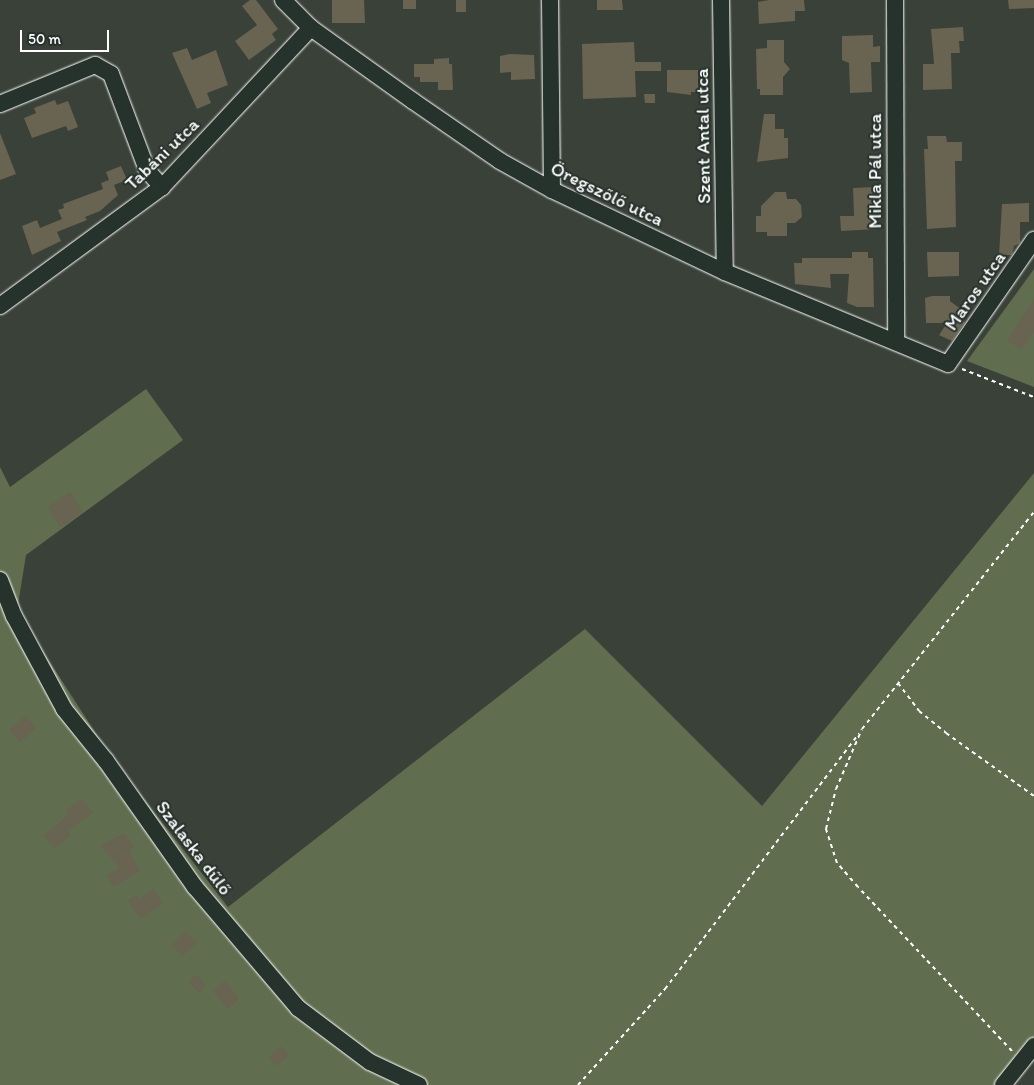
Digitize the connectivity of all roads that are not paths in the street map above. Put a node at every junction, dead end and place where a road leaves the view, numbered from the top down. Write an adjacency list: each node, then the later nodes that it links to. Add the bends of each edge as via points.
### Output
1 (283, 0): 5 (street, Öregszőlő utca)
2 (550, 0): 8 (street)
3 (721, 0): 10 (street, Szent Antal utca)
4 (895, 0): 12 (street, Mikla Pál utca)
5 (311, 28): 7 (street, Tabáni utca); 8 (street, Öregszőlő utca, via 500,161)
6 (0, 104): 7 (street, via 95,65 110,74 147,170)
7 (162, 187): 11 (street, Tabáni utca)
8 (552, 190): 10 (street, Öregszőlő utca)
9 (1034, 240): 13 (street, Maros utca)
10 (725, 272): 12 (street, Öregszőlő utca)
11 (0, 306)
12 (896, 342): 13 (street, Öregszőlő utca)
13 (948, 364)
14 (0, 580): 16 (street, Szalaska dűlő, via 14,616 64,709 106,761 195,887 298,1008 370,1062)
15 (1034, 1046): 17 (street)
16 (419, 1085)
17 (1004, 1085)

